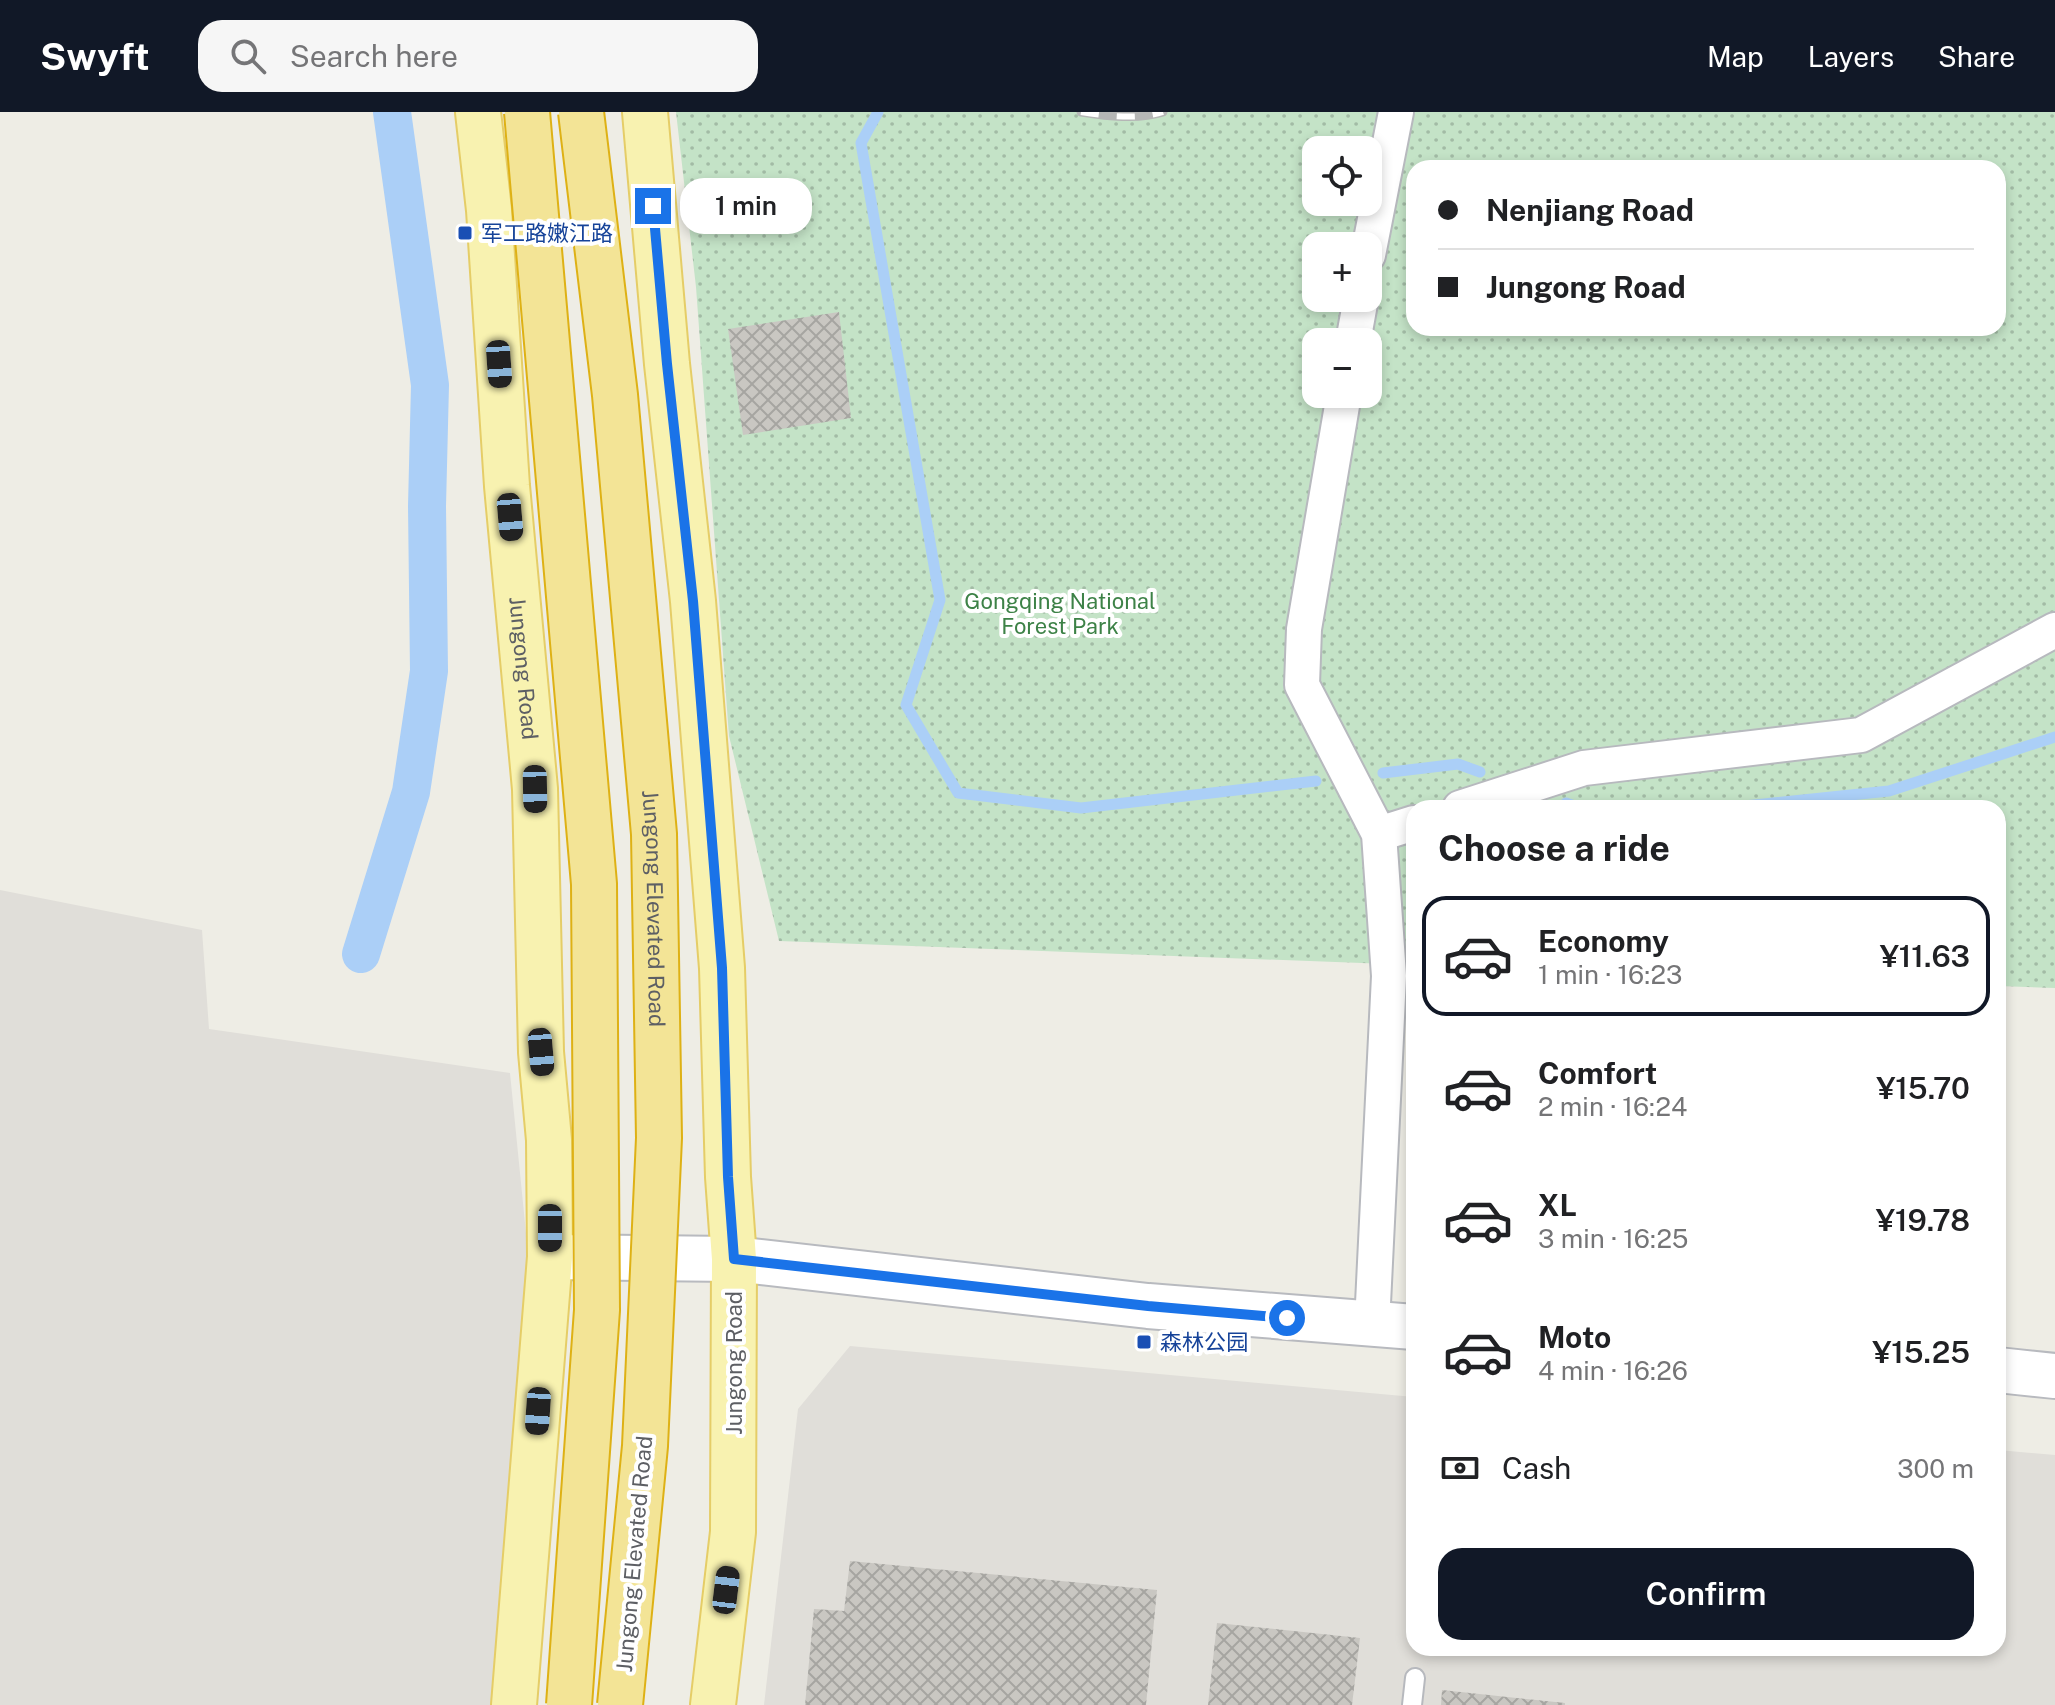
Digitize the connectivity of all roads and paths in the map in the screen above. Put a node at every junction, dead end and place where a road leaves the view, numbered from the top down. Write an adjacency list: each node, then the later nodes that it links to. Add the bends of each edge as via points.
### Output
1 (478, 112): 12 (main road, Jungong Road, via 535,789)
2 (527, 112): 19 (highway, bridge, via 594,884 597,1310)
3 (581, 112): 20 (highway, Jungong Elevated Road, bridge, via 615,395 654,834 659,1138 645,1446)
4 (645, 112): 13 (main road, Jungong Road, via 722,968)
5 (1396, 112): 6 (street)
6 (1373, 232)
7 (1342, 408): 11 (street, via 1304,629 1302,685)
8 (2055, 630): 9 (street, via 1861,735 1584,768)
9 (1485, 800)
10 (1406, 826): 11 (street)
11 (1379, 834): 14 (street, via 1389,976)
12 (550, 1257): 13 (street); 18 (main road, Jungong Road)
13 (734, 1259): 14 (street, via 1161,1307); 21 (main road, Jungong Road, via 733,1532)
14 (1393, 1326)
15 (2006, 1371): 16 (street)
16 (2055, 1376)
17 (1415, 1678): 22 (lane)
18 (514, 1705)
19 (569, 1705)
20 (620, 1705)
21 (713, 1705)
22 (1412, 1705)

